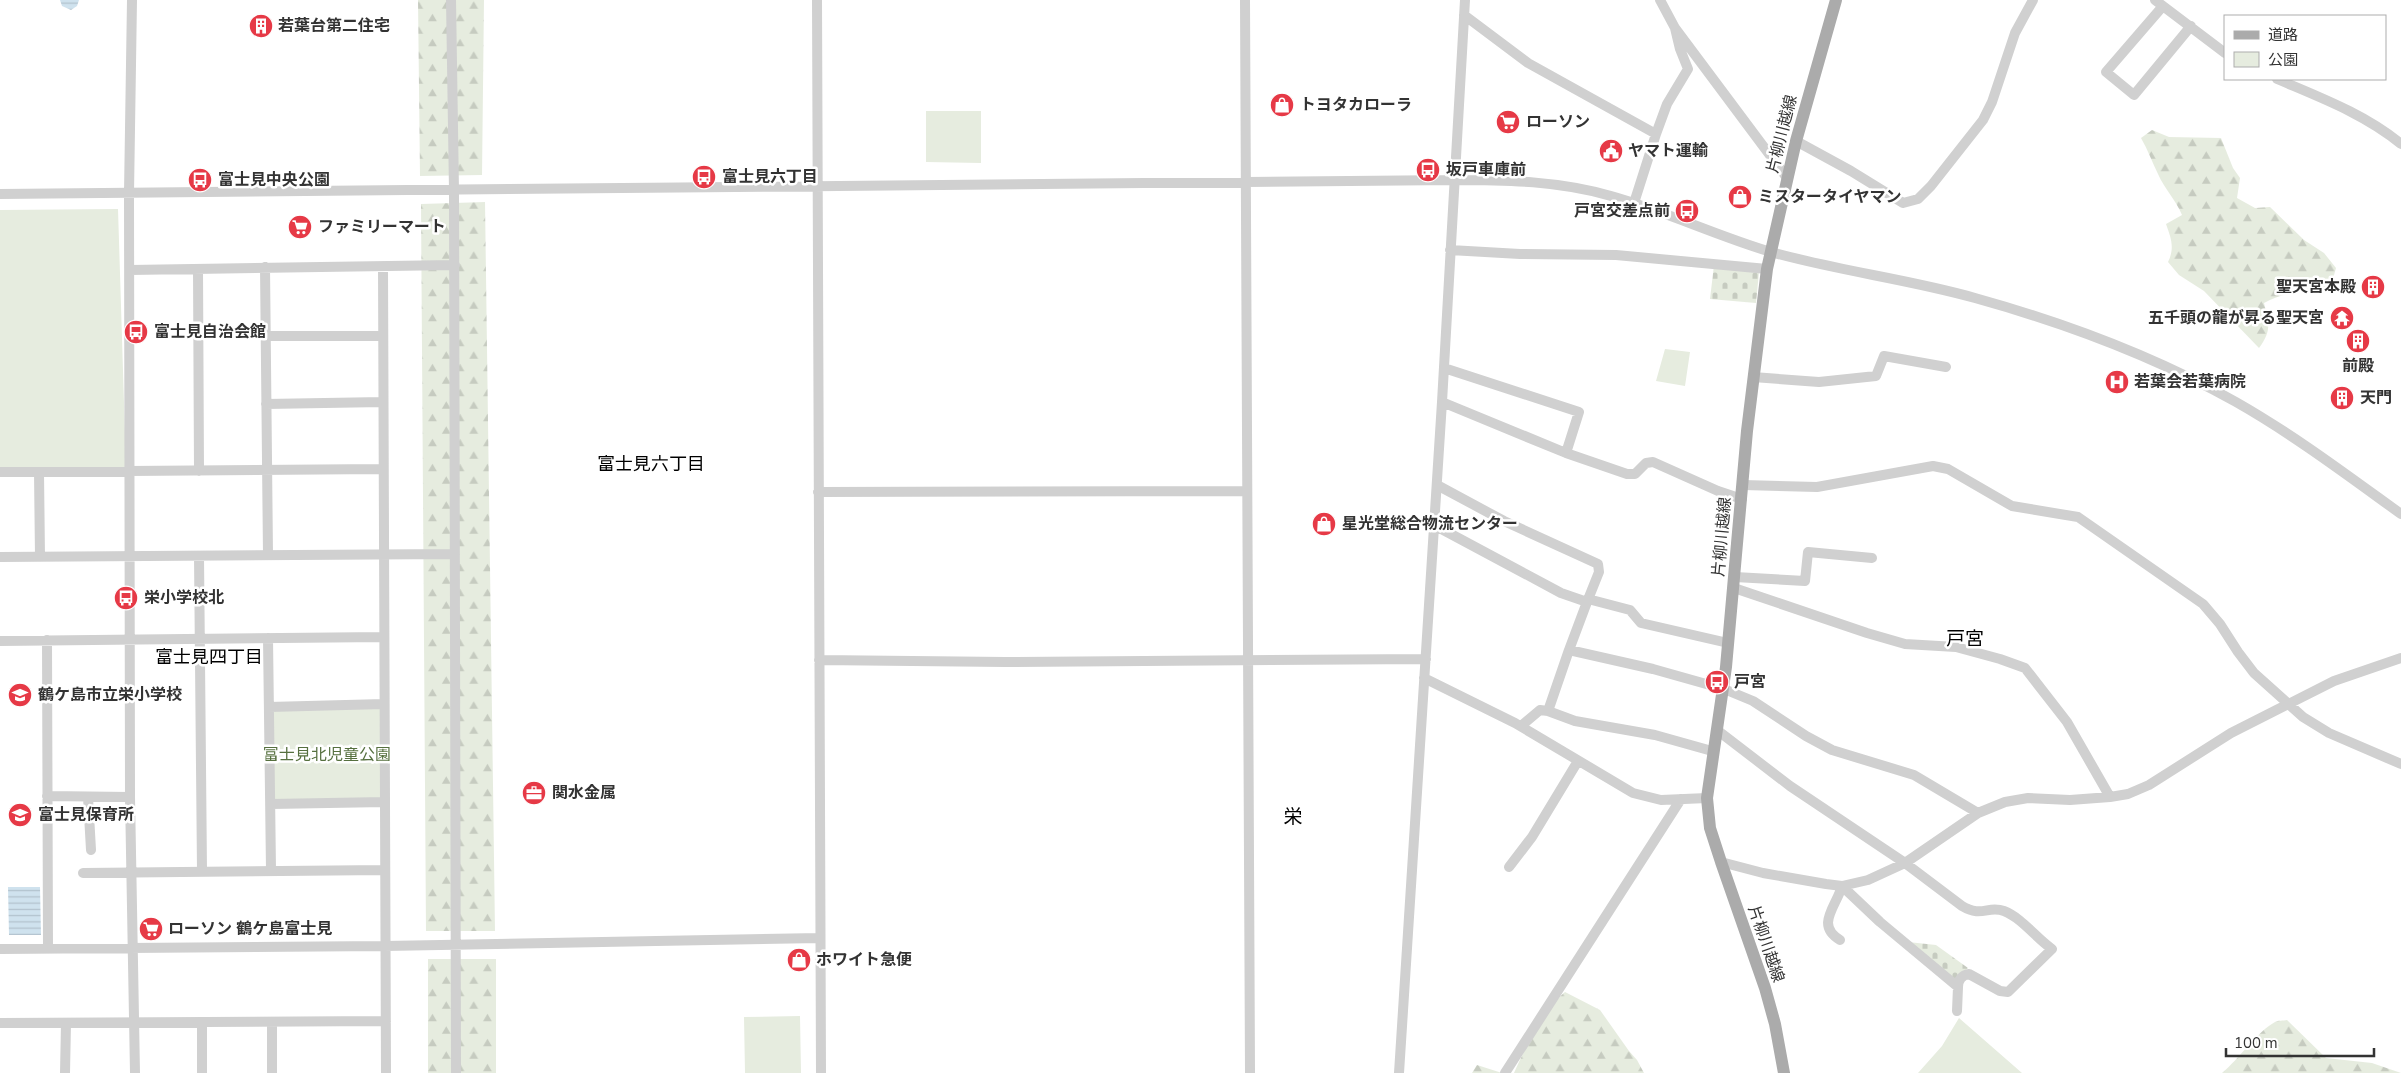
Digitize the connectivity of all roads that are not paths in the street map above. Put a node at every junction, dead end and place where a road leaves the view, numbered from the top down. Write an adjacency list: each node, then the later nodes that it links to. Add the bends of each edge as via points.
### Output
1 (132, 0): 23 (street)
2 (451, 0): 22 (street)
3 (817, 0): 21 (street)
4 (1245, 0): 20 (street)
5 (1465, 0): 10 (street)
6 (1660, 0): 12 (street)
7 (1836, 0): 16 (main road, 片柳川越線)
8 (2033, 0): 16 (street, via 2015,33 1984,120 1918,199 1903,204)
9 (2159, 3): 11 (street); 11 (street, via 2106,72 2134,95)
10 (1464, 14): 15 (street, via 1528,63); 19 (street)
11 (2191, 26): 13 (street)
12 (1675, 28): 15 (street, via 1688,69 1667,104); 18 (street)
13 (2224, 52)
14 (2279, 80): 17 (street, via 2363,118 2388,132)
15 (1656, 134): 25 (street)
16 (1796, 141): 18 (main road, 片柳川越線)
17 (2401, 144)
18 (1787, 178): 27 (main road, 片柳川越線)
19 (1454, 180): 20 (street); 25 (street, via 1536,182 1588,190); 26 (street)
20 (1247, 182): 21 (street); 51 (street)
21 (817, 186): 22 (street); 52 (street)
22 (454, 191): 23 (street); 28 (street)
23 (129, 193): 24 (street); 33 (street)
24 (0, 194)
25 (1634, 203): 27 (street)
26 (1450, 250): 32 (street, via 1616,255); 37 (street)
27 (1771, 252): 32 (main road, 片柳川越線); 54 (street, via 1973,297 2050,320 2134,353 2207,386 2267,421)
28 (455, 265): 30 (street); 57 (street)
29 (265, 267): 30 (street); 31 (street); 34 (street)
30 (383, 267): 35 (street)
31 (198, 269): 33 (street); 45 (street)
32 (1767, 269): 38 (main road, 片柳川越線)
33 (130, 270): 48 (street)
34 (266, 336): 35 (street); 41 (street)
35 (382, 336): 39 (street)
36 (1946, 367): 38 (street, via 1884,356 1876,376 1819,382)
37 (1444, 368): 40 (street); 42 (street, via 1579,412)
38 (1752, 377): 49 (main road, 片柳川越線)
39 (383, 402): 41 (street); 44 (street)
40 (1442, 402): 42 (street); 50 (street)
41 (266, 404): 43 (street)
42 (1566, 452): 53 (street, via 1627,474 1635,474 1646,463 1653,462 1718,492)
43 (266, 470): 44 (street); 45 (street); 58 (street)
44 (383, 470): 56 (street)
45 (200, 471): 48 (street)
46 (0, 472): 47 (street)
47 (39, 472): 48 (street); 62 (street)
48 (131, 472): 59 (street)
49 (1743, 484): 53 (main road, 片柳川越線); 81 (street, via 1817,487 1933,466 1948,469 2012,506 2078,517 2203,604 2254,672)
50 (1437, 485): 55 (street); 65 (street, via 1504,521 1598,564 1599,572)
51 (1247, 491): 52 (street); 75 (street)
52 (818, 492): 77 (street)
53 (1742, 498): 64 (main road, 片柳川越線)
54 (2401, 514)
55 (1434, 525): 65 (street, via 1561,593); 76 (street)
56 (384, 554): 57 (street); 58 (street); 66 (street)
57 (455, 554): 110 (street)
58 (268, 555): 60 (street)
59 (131, 556): 60 (street); 62 (street); 69 (street)
60 (199, 556): 67 (street)
61 (0, 557): 62 (street)
62 (40, 557)
63 (1872, 558): 64 (street, via 1808,552 1805,581)
64 (1734, 582): 72 (main road, 片柳川越線); 93 (street, via 1890,640 1928,647 1956,647 2025,668 2067,722)
65 (1588, 600): 72 (street, via 1630,610 1641,623); 73 (street)
66 (384, 636): 68 (street); 80 (street)
67 (200, 638): 68 (street); 69 (street); 105 (street)
68 (268, 638): 82 (street)
69 (131, 639): 70 (street); 91 (street)
70 (47, 640): 71 (street); 89 (street)
71 (0, 641)
72 (1728, 643): 79 (main road, 片柳川越線)
73 (1569, 650): 79 (street); 83 (street)
74 (2401, 658): 81 (street, via 2334,681)
75 (1248, 659): 76 (street); 77 (street); 130 (street)
76 (1426, 659): 78 (street)
77 (819, 660): 108 (street)
78 (1424, 678): 84 (street); 131 (street)
79 (1724, 689): 85 (main road, 片柳川越線); 97 (street, via 1753,701 1832,750 1914,775)
80 (384, 704): 82 (street); 95 (street)
81 (2290, 704): 88 (street, via 2329,733); 93 (street, via 2231,733 2149,786)
82 (269, 707): 96 (street)
83 (1548, 711): 84 (street, via 1540,710); 86 (street, via 1575,721 1655,735)
84 (1521, 726): 87 (street)
85 (1717, 730): 86 (main road, 片柳川越線); 100 (street, via 1790,786)
86 (1712, 751): 92 (main road, 片柳川越線)
87 (1578, 761): 94 (street, via 1633,793 1661,800); 101 (street, via 1532,837)
88 (2401, 764)
89 (47, 796): 90 (street); 114 (street)
90 (88, 797): 91 (street); 98 (street)
91 (130, 797): 104 (street)
92 (1707, 798): 94 (street); 99 (main road, 片柳川越線, via 1710,828)
93 (2110, 798): 97 (street, via 2028,798 2005,802)
94 (1682, 799): 132 (street)
95 (384, 802): 96 (street); 103 (street)
96 (270, 804): 102 (street)
97 (1978, 813): 100 (street)
98 (91, 850)
99 (1721, 862): 107 (street, via 1763,873); 133 (main road, 片柳川越線, via 1765,988)
100 (1905, 863): 107 (street, via 1868,880); 115 (street, via 1972,912 2003,911 2013,916 2052,949 2008,992 1969,974 1958,982)
101 (1509, 867)
102 (271, 870): 103 (street); 105 (street)
103 (385, 870): 112 (street)
104 (131, 871): 105 (street); 106 (street); 111 (street)
105 (202, 871)
106 (84, 873)
107 (1842, 886): 109 (street, via 1827,923 1830,932); 115 (street)
108 (820, 938): 110 (street); 129 (street)
109 (1840, 940)
110 (455, 945): 112 (street); 128 (street)
111 (134, 946): 112 (street); 114 (street); 118 (street)
112 (385, 946): 117 (street)
113 (0, 949): 114 (street)
114 (48, 949)
115 (1958, 987): 116 (street)
116 (1957, 1011)
117 (386, 1021): 120 (street); 127 (street)
118 (136, 1022): 119 (street); 122 (street); 124 (street)
119 (202, 1022): 120 (street); 125 (street)
120 (272, 1022): 126 (street)
121 (0, 1023): 122 (street)
122 (66, 1023): 123 (street)
123 (65, 1073)
124 (135, 1073)
125 (202, 1073)
126 (272, 1073)
127 (386, 1073)
128 (456, 1073)
129 (821, 1073)
130 (1250, 1073)
131 (1399, 1073)
132 (1505, 1073)
133 (1784, 1073)

